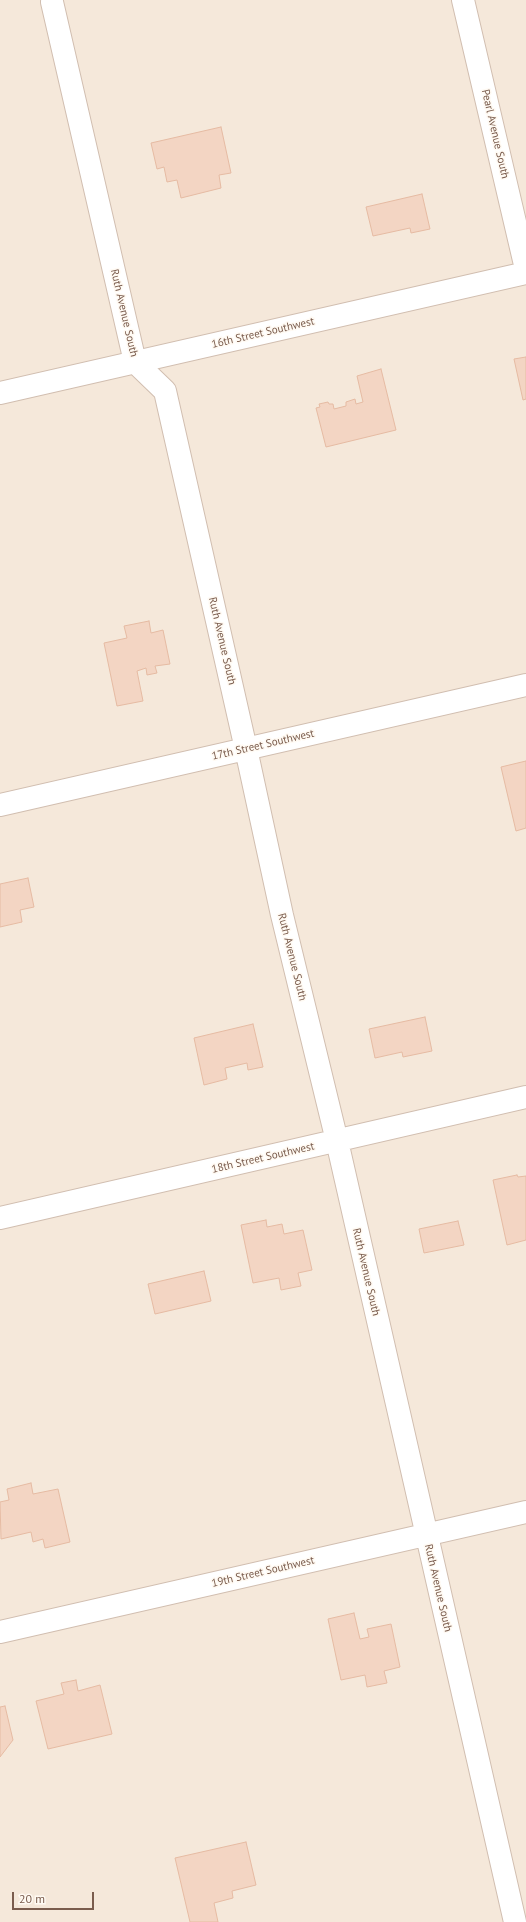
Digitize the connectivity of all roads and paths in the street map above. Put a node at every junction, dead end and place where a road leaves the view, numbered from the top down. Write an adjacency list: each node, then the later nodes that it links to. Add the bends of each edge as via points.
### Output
1 (463, 0): 3 (street, Pearl Avenue South)
2 (52, 2): 5 (street, Ruth Avenue South)
3 (526, 269)
4 (526, 273): 5 (street, 16th Street Southwest)
5 (135, 362): 6 (street, 16th Street Southwest); 8 (street, Ruth Avenue South, via 165,392)
6 (0, 393)
7 (526, 685): 8 (street, 17th Street Southwest)
8 (246, 749): 9 (street, 17th Street Southwest); 11 (street, Ruth Avenue South, via 282,915)
9 (0, 805)
10 (526, 1097): 11 (street, 18th Street Southwest)
11 (337, 1141): 12 (street, 18th Street Southwest); 14 (street, Ruth Avenue South)
12 (0, 1218)
13 (526, 1512): 14 (street, 19th Street Southwest)
14 (426, 1534): 15 (street, 19th Street Southwest); 16 (street, Ruth Avenue South)
15 (0, 1632)
16 (515, 1922)

